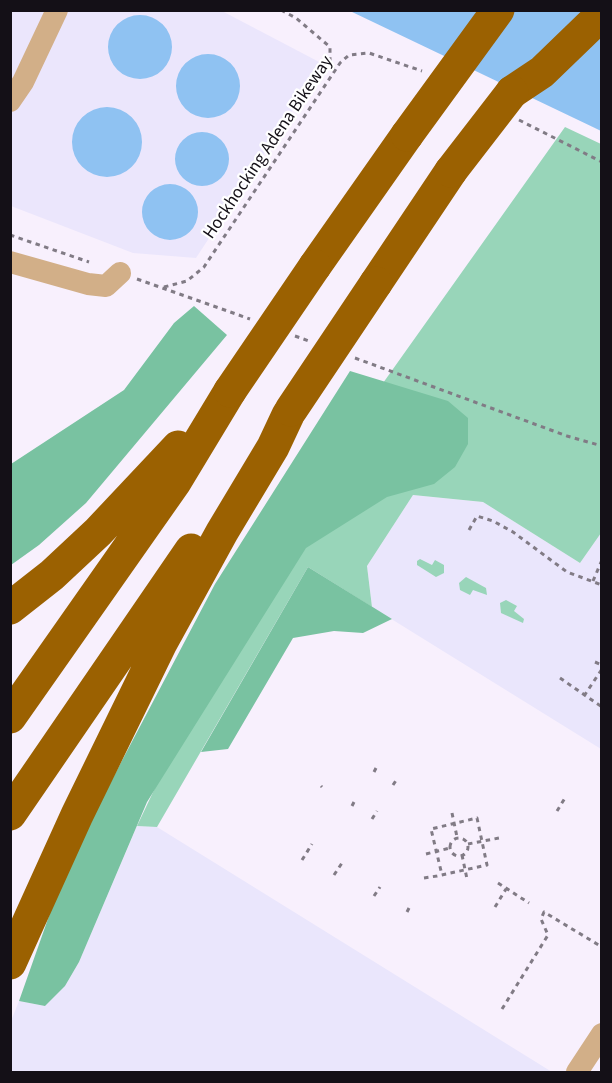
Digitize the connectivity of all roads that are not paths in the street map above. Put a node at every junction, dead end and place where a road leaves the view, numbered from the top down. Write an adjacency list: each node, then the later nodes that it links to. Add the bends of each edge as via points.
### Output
1 (57, 10): 6 (street)
2 (475, 10): 8 (highway, bridge)
3 (498, 10): 8 (highway, bridge)
4 (577, 10): 7 (highway, via 551,39)
5 (602, 14): 7 (highway)
6 (10, 101)
7 (514, 105): 12 (highway, bridge, via 451,171)
8 (407, 135): 11 (highway, bridge)
9 (10, 262): 10 (street, via 106,286)
10 (120, 273)
11 (230, 391): 13 (highway, via 98,532); 14 (highway, via 175,482)
12 (290, 413): 15 (highway, via 211,520); 16 (highway, via 162,643)
13 (10, 608)
14 (10, 717)
15 (10, 813)
16 (10, 963)
17 (602, 1034): 18 (street)
18 (577, 1072)

